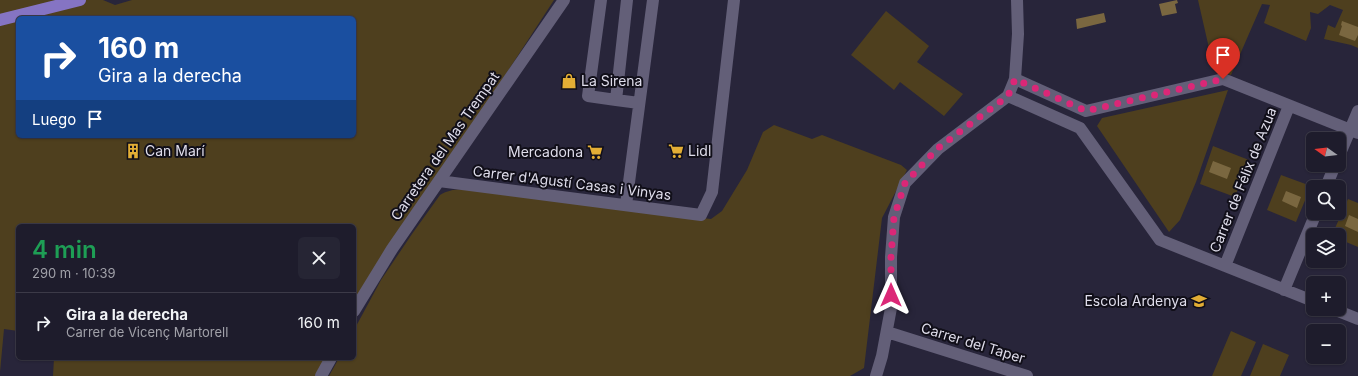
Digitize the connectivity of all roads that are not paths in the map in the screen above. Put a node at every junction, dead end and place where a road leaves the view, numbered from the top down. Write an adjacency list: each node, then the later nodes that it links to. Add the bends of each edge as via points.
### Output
1 (80, 0): 8 (main road)
2 (564, 0): 19 (street, Carretera del Mas Trempat)
3 (601, 0): 11 (street, via 588,96)
4 (627, 0): 11 (street)
5 (653, 0): 12 (street)
6 (734, 0): 20 (street, Carrer d'Agustí Casas i Vinyas, via 712,192 701,215)
7 (1017, 0): 9 (street)
8 (0, 20)
9 (1015, 79): 10 (street); 14 (street)
10 (1008, 96): 16 (street); 28 (street, via 938,148 905,183 894,217 891,308)
11 (616, 100): 12 (street)
12 (639, 103): 20 (street)
13 (1289, 106): 14 (street, via 1223,79); 17 (street); 22 (street, Carrer de Félix de Azua)
14 (1086, 111): 16 (street)
15 (1358, 111): 17 (street)
16 (1080, 128): 22 (street, via 1160,240)
17 (1354, 132): 18 (street)
18 (1346, 145)
19 (439, 181): 20 (street, Carrer d'Agustí Casas i Vinyas); 25 (street, Carretera del Mas Trempat, via 392,249)
20 (626, 205)
21 (1313, 220): 23 (street)
22 (1225, 266): 23 (street)
23 (1284, 290): 24 (street)
24 (1306, 298)
25 (356, 308)
26 (1346, 314): 27 (street)
27 (1358, 319)
28 (887, 332): 30 (street, Carrer del Taper); 32 (street)
29 (330, 360): 31 (street)
30 (1022, 375)
31 (321, 376)
32 (876, 376)

